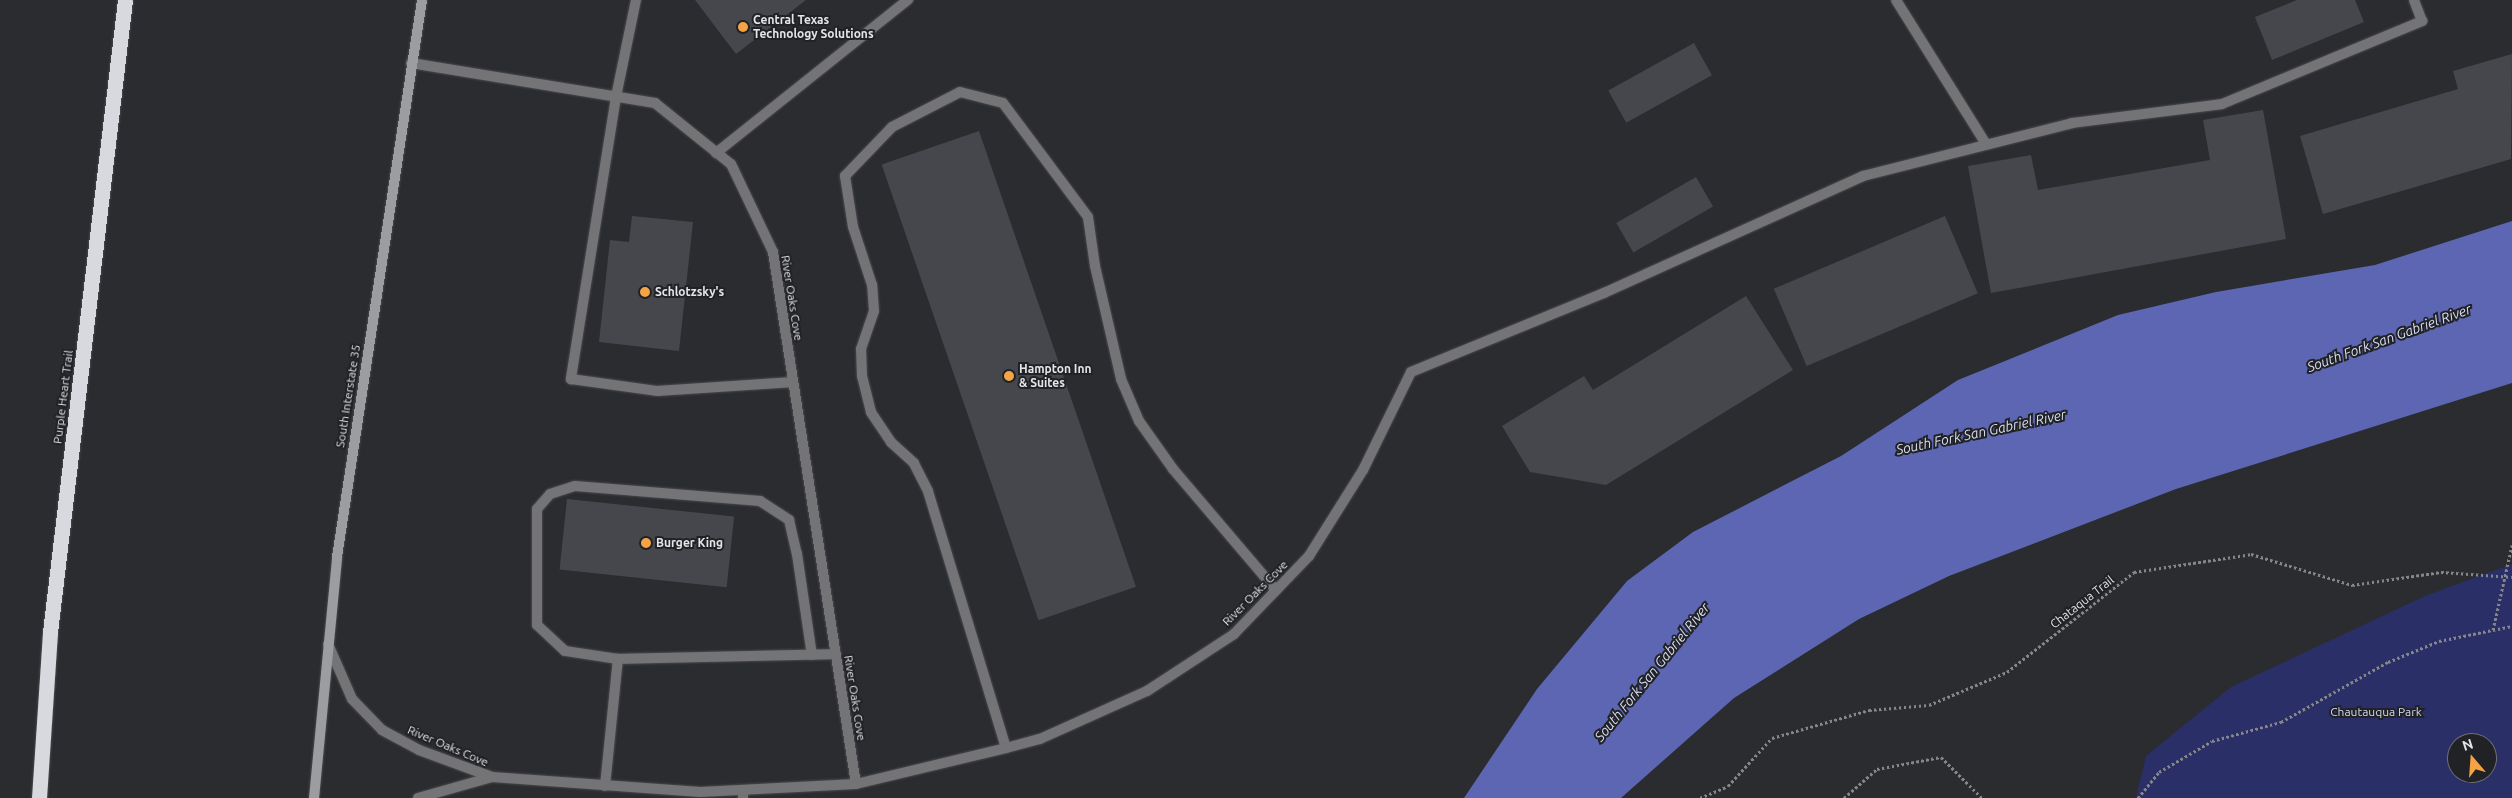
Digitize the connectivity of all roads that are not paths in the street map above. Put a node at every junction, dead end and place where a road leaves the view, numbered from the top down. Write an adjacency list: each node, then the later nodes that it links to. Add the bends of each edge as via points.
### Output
1 (125, 0): 22 (highway, Purple Heart Trail, via 50,632)
2 (422, 0): 7 (main road, South Interstate 35)
3 (636, 0): 8 (street)
4 (908, 0): 10 (street)
5 (1896, 0): 9 (street)
6 (2414, 0): 9 (street, via 2422,21 2222,104 2072,123)
7 (411, 63): 8 (street, River Oaks Cove); 13 (main road, South Interstate 35, via 337,558)
8 (616, 97): 10 (street, River Oaks Cove, via 655,103); 11 (street, via 571,379 658,390)
9 (1986, 144): 12 (street, River Oaks Cove, via 1863,176 1604,293 1411,372 1363,470 1309,556)
10 (716, 153): 11 (street, River Oaks Cove, via 731,164 773,252)
11 (793, 382): 14 (street, River Oaks Cove)
12 (1276, 590): 17 (street, River Oaks Cove, via 1234,634 1147,691 1040,739); 17 (street, via 1173,469 1139,421 1121,379 1095,266 1088,217 1003,103 960,92 892,128 845,176 853,227 872,285 874,311 860,349 862,376 871,412 891,442 914,463 928,491)
13 (328, 643): 18 (street, River Oaks Cove, via 352,698 382,730 419,750); 23 (main road, South Interstate 35)
14 (836, 654): 15 (street); 19 (street, River Oaks Cove)
15 (812, 655): 16 (street); 16 (street, via 798,554 789,520 760,501 575,486 550,494 537,509 538,625 565,651)
16 (618, 659): 20 (street)
17 (1006, 748): 19 (street, River Oaks Cove)
18 (492, 777): 20 (street, River Oaks Cove); 24 (street, River Oaks Cove)
19 (856, 784): 21 (street, River Oaks Cove)
20 (605, 786): 21 (street, River Oaks Cove)
21 (743, 794)
22 (39, 798)
23 (314, 798)
24 (418, 798)

